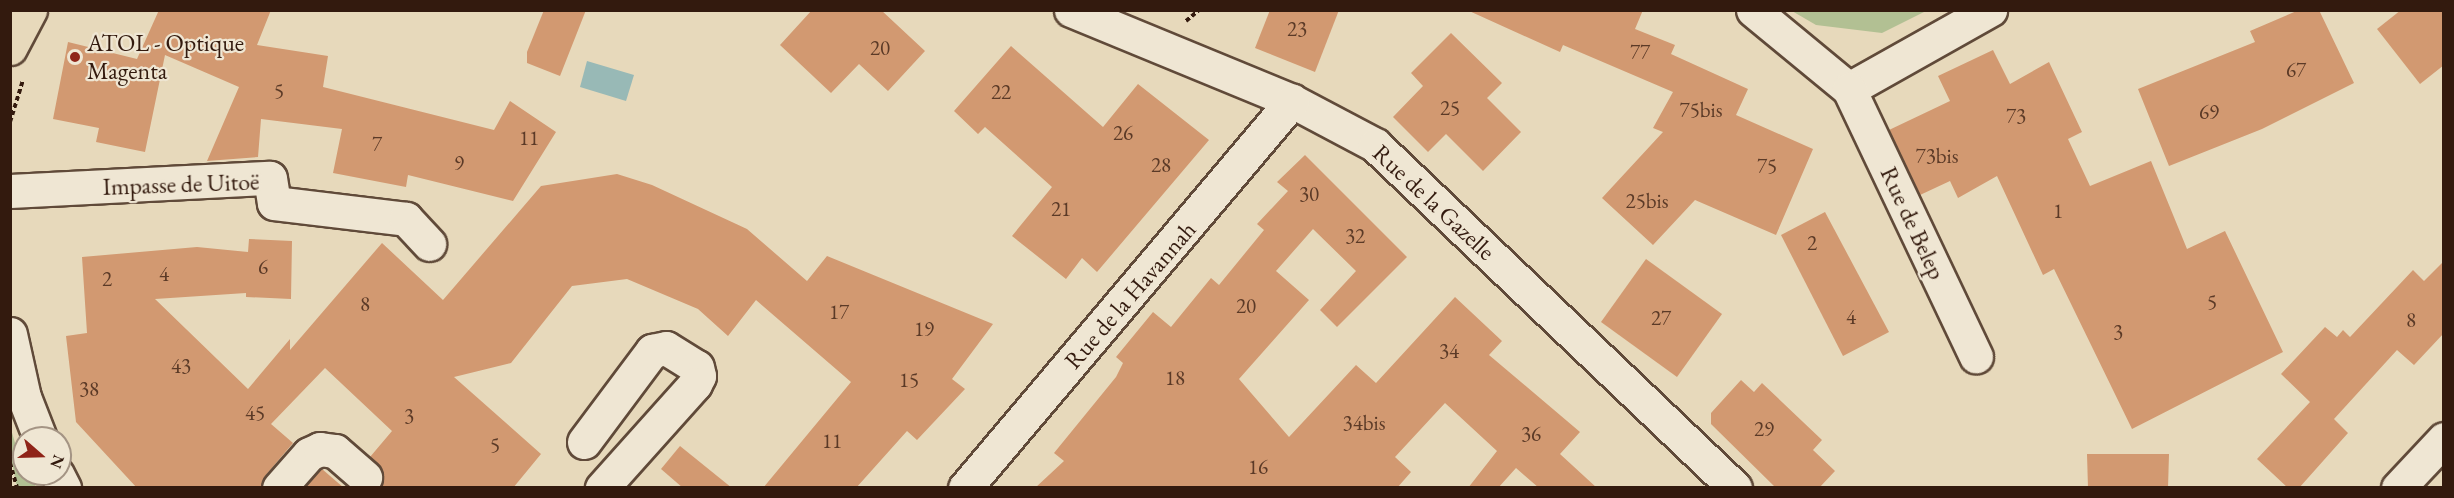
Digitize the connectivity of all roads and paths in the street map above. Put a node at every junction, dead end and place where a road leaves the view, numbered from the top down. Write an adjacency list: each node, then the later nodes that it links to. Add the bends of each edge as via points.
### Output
1 (30, 10): 5 (main road)
2 (1071, 10): 7 (street, Rue de la Gazelle)
3 (1753, 10): 6 (street)
4 (1990, 10): 6 (street)
5 (10, 48)
6 (1849, 89): 11 (street, Rue de Belep)
7 (1292, 101): 20 (street, Rue de la Havannah); 21 (street, Rue de la Gazelle, via 1375,145)
8 (10, 191): 9 (street, Impasse de Uitoë, via 270,178 274,203 406,219)
9 (429, 244)
10 (10, 334): 12 (street, via 24,397)
11 (1976, 356)
12 (35, 426)
13 (2444, 440): 22 (street)
14 (584, 442): 19 (street, via 652,351 666,348 697,367 699,376 695,384)
15 (10, 463): 17 (path)
16 (365, 477): 18 (street, via 335,451 320,449 309,454)
17 (17, 488)
18 (279, 488)
19 (602, 488)
20 (965, 488)
21 (1735, 488)
22 (2398, 488)

